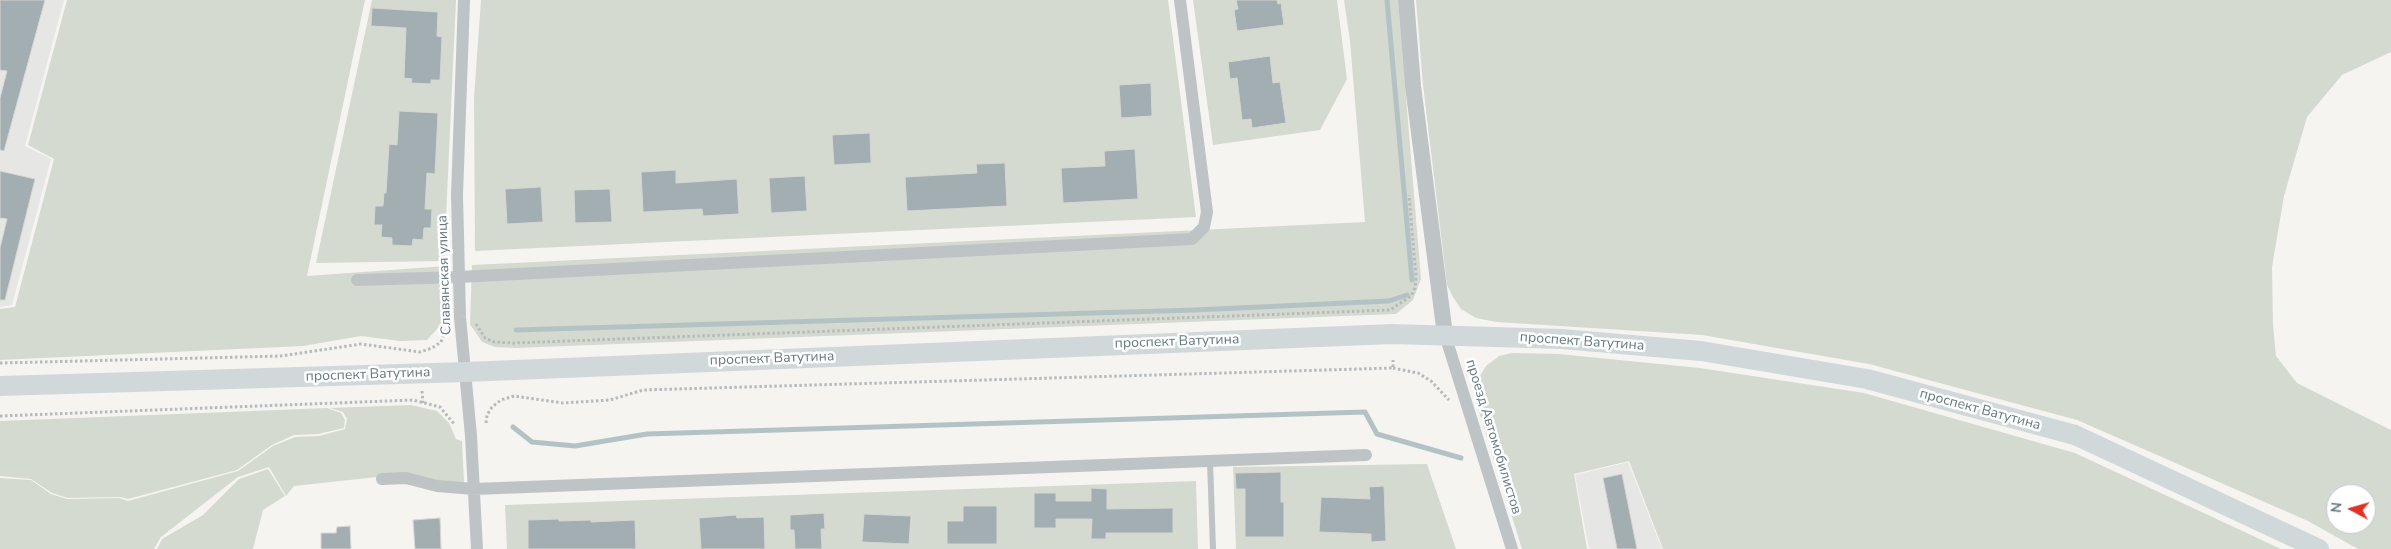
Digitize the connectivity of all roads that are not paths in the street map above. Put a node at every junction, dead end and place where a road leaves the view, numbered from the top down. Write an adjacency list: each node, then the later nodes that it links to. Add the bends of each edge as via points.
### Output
1 (464, 0): 4 (street, Славянская улица, via 457,195)
2 (1180, 0): 4 (street, via 1207,212 1204,227 1192,239)
3 (1406, 0): 6 (street, via 1412,86)
4 (459, 277): 5 (street); 7 (street, Славянская улица)
5 (357, 280)
6 (1445, 335): 7 (main road, проспект Ватутина, via 1142,343); 15 (street, проезд Автомобилистов); 16 (main road, проспект Ватутина, via 1562,339 1701,351 1867,379 2075,435)
7 (466, 372): 8 (main road, проспект Ватутина); 12 (street, Славянская улица)
8 (0, 386)
9 (1366, 455): 10 (street)
10 (1210, 461): 12 (street); 14 (lane)
11 (382, 479): 12 (street, via 406,478 437,486)
12 (474, 489): 13 (street, Славянская улица)
13 (477, 549)
14 (1213, 549)
15 (1512, 549)
16 (2319, 549)

